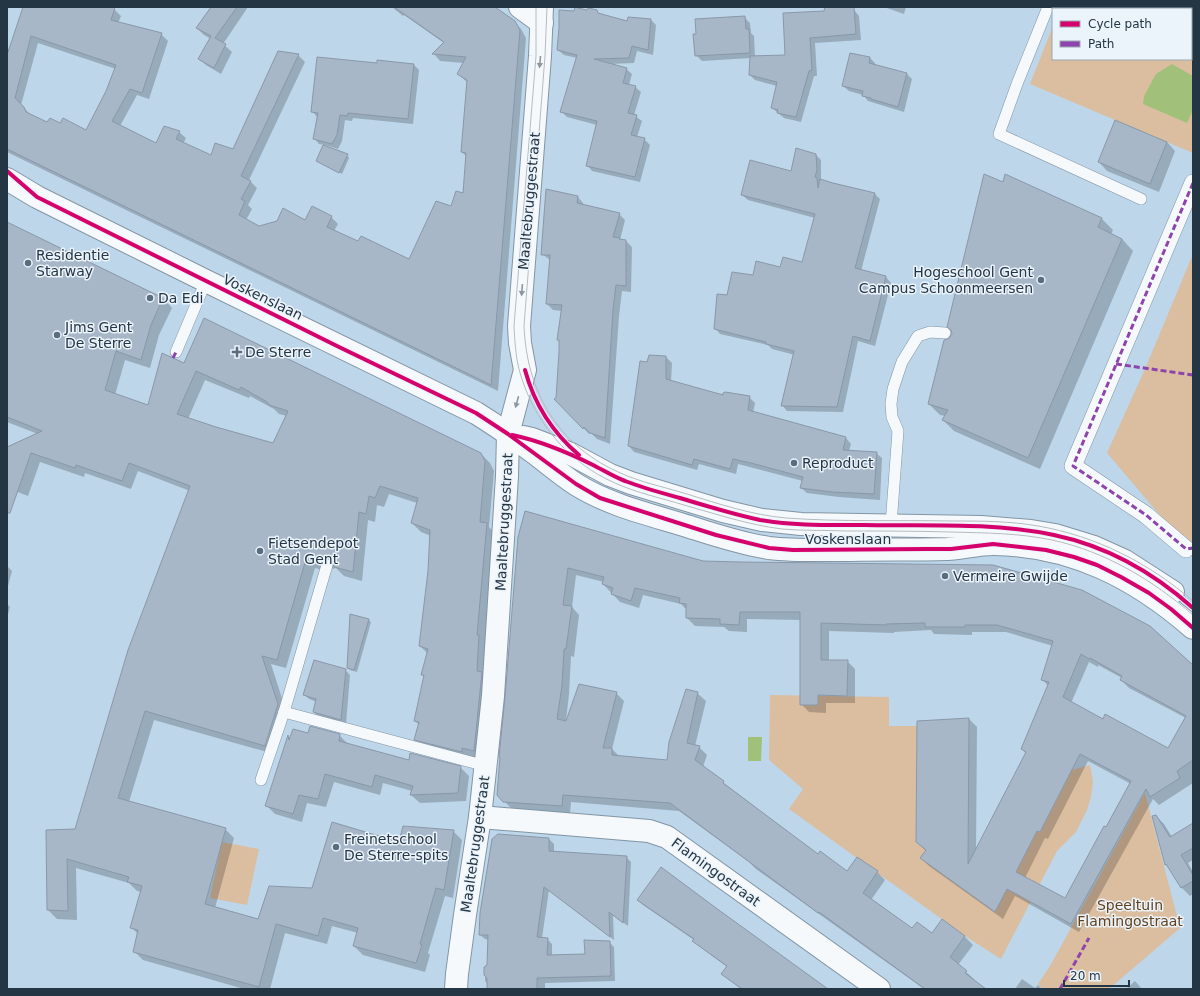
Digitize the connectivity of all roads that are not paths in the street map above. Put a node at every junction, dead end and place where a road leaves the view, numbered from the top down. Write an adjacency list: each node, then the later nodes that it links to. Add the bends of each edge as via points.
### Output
1 (520, 7): 3 (street)
2 (1048, 7): 8 (lane, via 999,134)
3 (542, 15): 12 (street, Maaltebruggestraat, one-way to 12, via 519,326 525,370)
4 (7, 179): 7 (street, Voskenslaan)
5 (1193, 183): 14 (street, via 1073,466 1146,515)
6 (7, 188): 7 (street, Voskenslaan)
7 (37, 197): 9 (street, Voskenslaan)
8 (1141, 199)
9 (206, 281): 11 (lane); 12 (street, Voskenslaan, via 476,413)
10 (946, 333): 13 (lane, via 930,332 918,336 902,362 893,389 892,417 898,431)
11 (176, 352)
12 (508, 434): 13 (street, Voskenslaan, via 532,439 571,454 631,484 742,516 789,523); 17 (street, Voskenslaan, via 576,484 600,498 716,535 755,545 793,550 926,549 993,544 1046,550 1097,565 1121,577 1154,596); 19 (street, Maaltebruggestraat, via 496,657)
13 (891, 526): 16 (street, Voskenslaan, via 981,527 1031,531 1060,537 1094,547 1126,561 1158,581)
14 (1186, 549)
15 (327, 565): 18 (lane)
16 (1193, 608)
17 (1193, 628)
18 (284, 712): 19 (lane); 20 (lane)
19 (486, 766): 21 (street, Maaltebruggestraat)
20 (261, 780)
21 (480, 817): 22 (street, Maaltebruggestraat); 23 (street, Flamingostraat, via 649,831 667,837)
22 (456, 989)
23 (878, 989)

